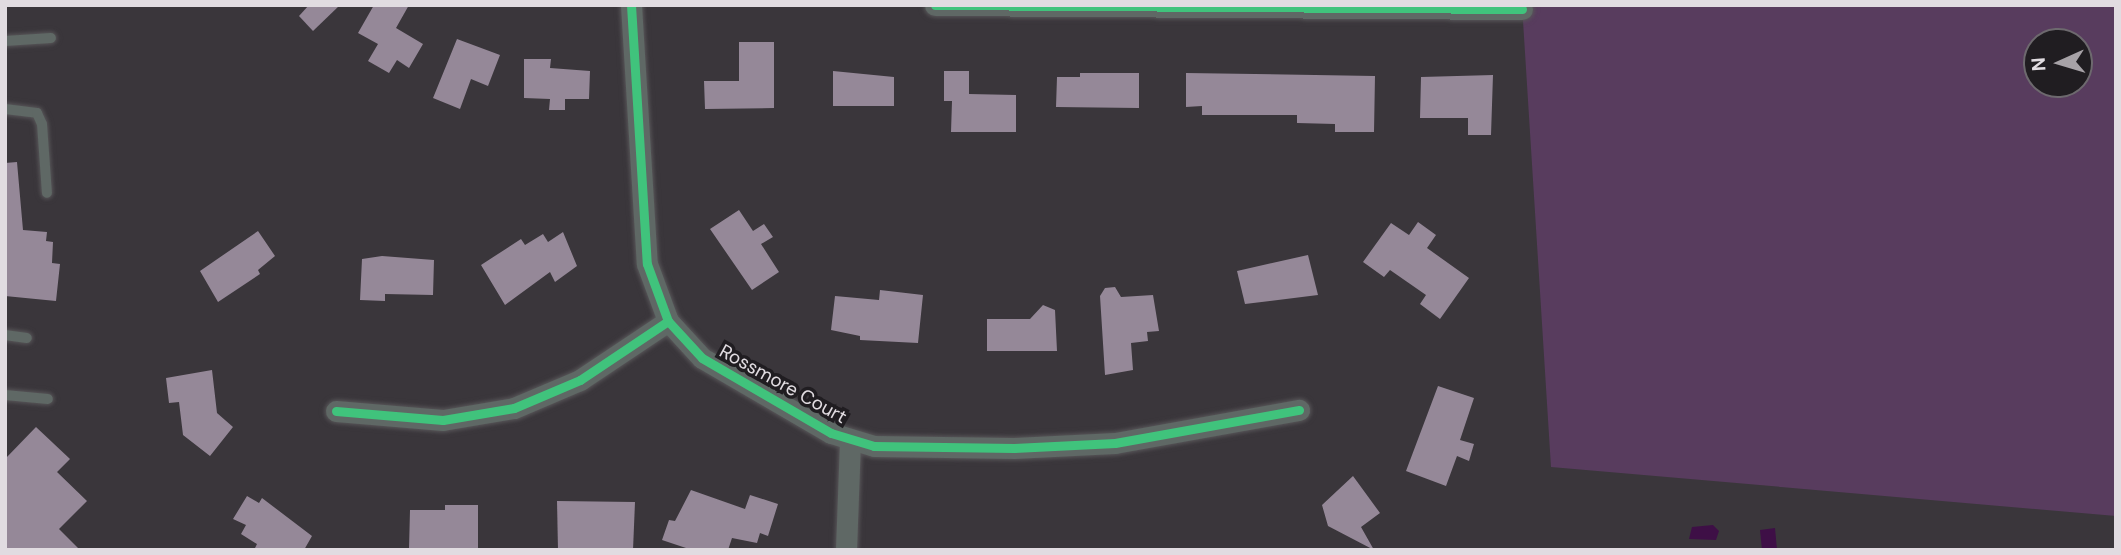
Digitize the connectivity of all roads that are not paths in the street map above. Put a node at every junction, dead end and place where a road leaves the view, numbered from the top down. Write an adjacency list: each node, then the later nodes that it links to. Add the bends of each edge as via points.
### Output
1 (631, 5): 8 (street, Rossmore Court, via 647,264)
2 (935, 5): 3 (street)
3 (1522, 9)
4 (51, 38): 5 (lane)
5 (5, 41)
6 (5, 109): 7 (lane, via 37,113 43,124)
7 (47, 193)
8 (668, 321): 14 (street, via 580,380 514,408 443,420); 15 (street, Rossmore Court, via 702,358)
9 (5, 335): 10 (lane)
10 (27, 338)
11 (5, 396): 12 (lane)
12 (48, 399)
13 (1299, 410): 15 (street, Rossmore Court, via 1115,443 901,448)
14 (336, 411)
15 (850, 440): 16 (street)
16 (845, 550)

